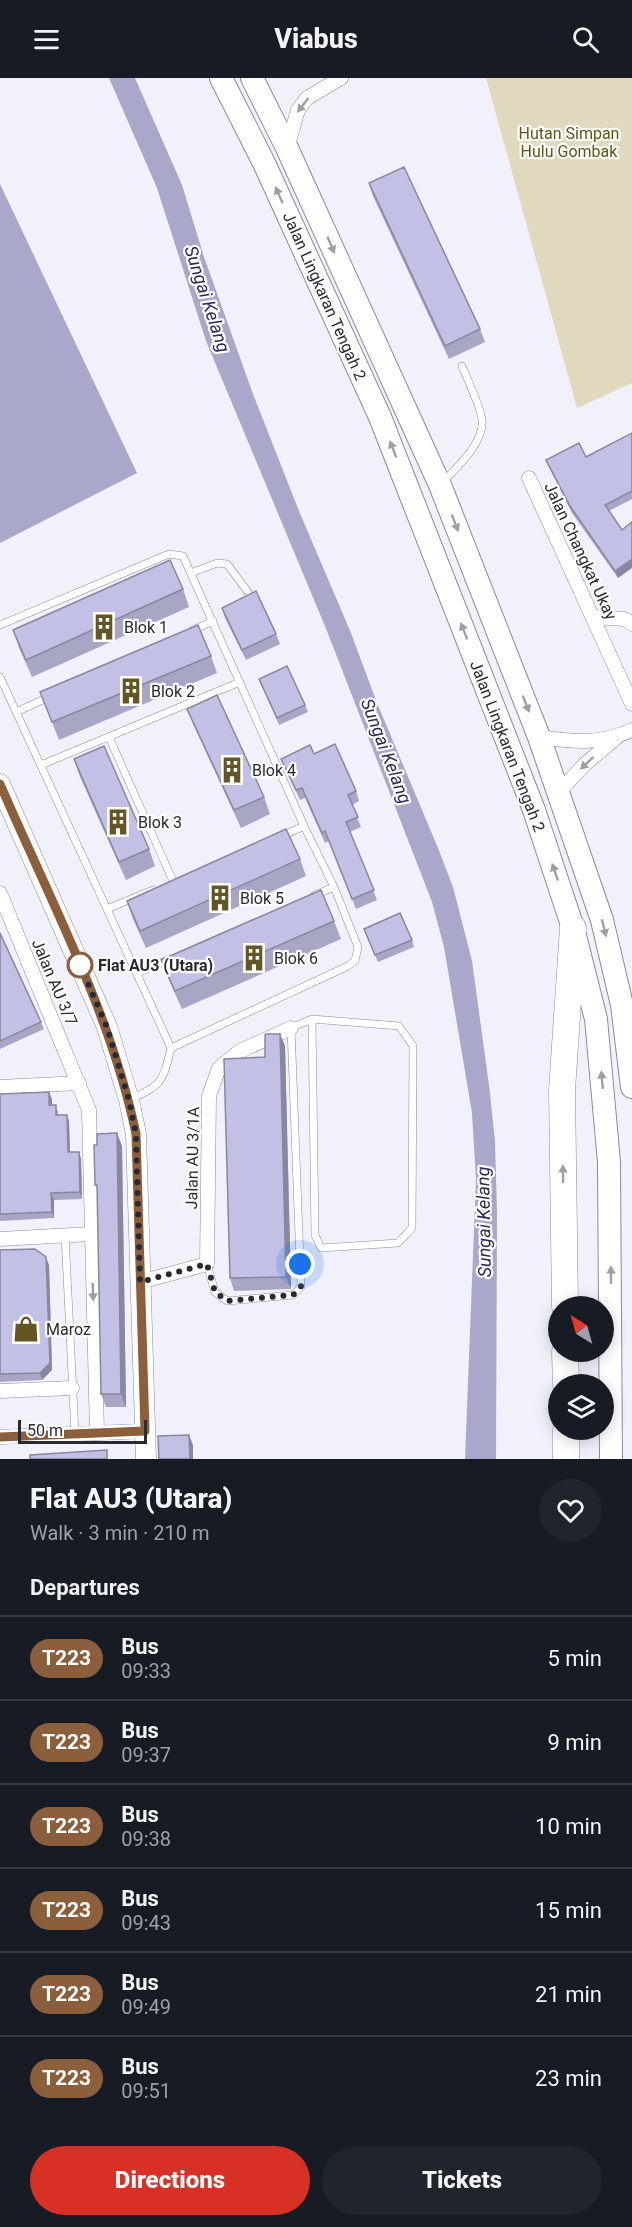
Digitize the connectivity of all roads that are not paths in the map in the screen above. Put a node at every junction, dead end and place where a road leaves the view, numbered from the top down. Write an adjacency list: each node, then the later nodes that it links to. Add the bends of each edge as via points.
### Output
1 (220, 78): 35 (highway, Jalan Lingkaran Tengah 2, one-way to 1, via 534,810 380,417 264,163)
2 (252, 78): 4 (highway, Jalan Lingkaran Tengah 2)
3 (341, 78): 4 (street, one-way to 4, via 307,98 298,110)
4 (287, 148): 7 (highway, Jalan Lingkaran Tengah 2, one-way to 7)
5 (462, 366): 7 (lane, via 482,419 480,432 468,455)
6 (530, 478): 10 (street, Jalan Changkat Ukay)
7 (440, 485): 23 (highway, Jalan Lingkaran Tengah 2, one-way to 23)
8 (191, 573): 9 (lane, via 217,563 227,564); 11 (lane); 13 (lane, via 183,556 169,554)
9 (248, 592)
10 (594, 617): 12 (street, via 625,619); 18 (street, Jalan Changkat Ukay)
11 (213, 621): 14 (lane); 16 (lane)
12 (632, 624)
13 (0, 626)
14 (182, 635)
15 (0, 677): 19 (lane)
16 (240, 682): 22 (lane); 27 (lane)
17 (57, 693): 19 (lane)
18 (632, 704)
19 (16, 712): 24 (lane)
20 (632, 730): 21 (street)
21 (618, 736): 23 (street, via 578,743); 26 (street, one-way to 26)
22 (109, 737): 24 (lane); 30 (lane)
23 (539, 737): 26 (highway, Jalan Lingkaran Tengah 2)
24 (41, 765): 34 (lane)
25 (0, 784): 44 (main road, via 107,1027)
26 (558, 793): 43 (highway, Jalan Lingkaran Tengah 2, one-way to 43, via 602,920 622,1005)
27 (304, 826): 28 (lane); 31 (lane)
28 (272, 840)
29 (184, 876): 30 (lane)
30 (173, 881): 34 (lane)
31 (334, 887): 33 (lane); 40 (lane, via 358,947 355,961)
32 (0, 893): 41 (street, Jalan AU 3/7)
33 (312, 896)
34 (107, 909): 37 (lane)
35 (573, 928): 50 (highway, one-way to 35, via 562,1090); 60 (highway, Jalan Lingkaran Tengah 2, one-way to 35, via 609,1162 596,1019)
36 (181, 954): 37 (lane)
37 (137, 973): 40 (lane)
38 (312, 1019): 38 (lane, via 315,1235 321,1248 398,1244 412,1228 413,1046 399,1026); 39 (lane)
39 (291, 1028): 48 (street, Jalan AU 3/1A, via 240,1052 219,1068 209,1096); 48 (lane, via 301,1287 293,1295 227,1301 215,1292)
40 (171, 1048): 44 (lane, via 164,1076 152,1090)
41 (79, 1083): 42 (street); 45 (street, Jalan AU 3/7, via 89,1110)
42 (0, 1087)
43 (632, 1087)
44 (129, 1100): 49 (main road, via 136,1134)
45 (91, 1234): 46 (street); 54 (street, Jalan AU 3/7, one-way to 54)
46 (65, 1235): 47 (street); 51 (lane)
47 (0, 1239)
48 (207, 1264): 49 (street)
49 (140, 1282): 53 (main road)
50 (565, 1296)
51 (72, 1388): 52 (street); 55 (lane)
52 (0, 1392)
53 (145, 1431): 54 (street); 58 (main road)
54 (97, 1433): 55 (street)
55 (75, 1434): 56 (street)
56 (0, 1437)
57 (566, 1440): 59 (highway)
58 (146, 1459)
59 (566, 1459)
60 (611, 1459)

